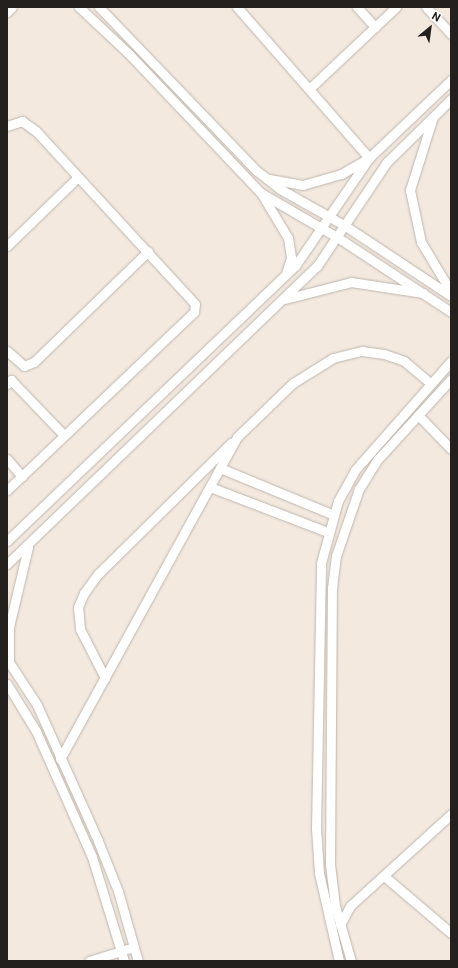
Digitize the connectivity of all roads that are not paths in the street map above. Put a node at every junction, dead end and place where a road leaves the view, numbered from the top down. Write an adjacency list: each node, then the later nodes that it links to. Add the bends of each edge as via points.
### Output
1 (12, 7): 8 (street)
2 (79, 7): 19 (street, via 129,54)
3 (100, 7): 18 (street)
4 (237, 7): 12 (street)
5 (357, 7): 9 (street)
6 (396, 7): 9 (street)
7 (426, 7): 10 (street)
8 (7, 12)
9 (375, 27): 12 (street)
10 (451, 34)
11 (451, 80): 16 (street)
12 (309, 89): 16 (street)
13 (451, 99): 14 (street)
14 (434, 116): 21 (street, via 387,162); 27 (street, via 410,190 421,242)
15 (7, 126): 17 (street, via 22,121)
16 (369, 158): 18 (street, via 341,174 303,185); 20 (street)
17 (78, 177): 24 (street); 25 (street)
18 (267, 179): 20 (street)
19 (261, 194): 22 (street); 26 (street, via 288,238 291,258)
20 (330, 217): 21 (street); 22 (street)
21 (344, 225): 23 (street); 29 (street)
22 (322, 229): 23 (street); 26 (street)
23 (337, 237): 28 (street); 30 (street, via 317,266)
24 (7, 246)
25 (148, 251): 32 (street, via 34,362 24,366); 38 (street, via 192,296 194,312)
26 (284, 276): 49 (street)
27 (451, 292)
28 (425, 293): 30 (street, via 351,282); 31 (street)
29 (451, 296)
30 (282, 300): 50 (street)
31 (451, 312)
32 (7, 351)
33 (451, 361): 35 (street)
34 (451, 379): 37 (street)
35 (430, 383): 39 (street, via 404,361 384,354 362,351 333,358 293,383); 47 (street, via 355,470)
36 (7, 384): 38 (street, via 11,380)
37 (418, 415): 40 (street); 59 (street, via 378,459 359,489 336,556 332,588 330,864)
38 (64, 435): 44 (street)
39 (237, 437): 42 (street); 43 (street)
40 (451, 449)
41 (7, 459): 44 (street)
42 (204, 470): 43 (street); 53 (street, via 98,574 78,606 83,640)
43 (219, 471): 46 (street); 47 (street)
44 (22, 476): 45 (street)
45 (8, 486)
46 (210, 487): 48 (street); 53 (street)
47 (334, 515): 48 (street)
48 (328, 532): 66 (street, via 321,564 317,623 316,828 318,873)
49 (7, 541)
50 (30, 542): 51 (street); 52 (street, via 9,627)
51 (7, 564)
52 (8, 660): 55 (street, via 37,705)
53 (105, 678): 55 (street)
54 (7, 684): 58 (street, via 36,730 92,857)
55 (60, 759): 60 (street, via 98,841)
56 (451, 814): 57 (street)
57 (384, 876): 59 (street, via 350,906); 61 (street)
58 (110, 915): 60 (street); 63 (street)
59 (340, 926): 67 (street)
60 (130, 932): 62 (street)
61 (451, 933)
62 (134, 947): 63 (street); 65 (street)
63 (122, 957): 64 (street)
64 (89, 961)
65 (138, 961)
66 (339, 961)
67 (351, 961)

